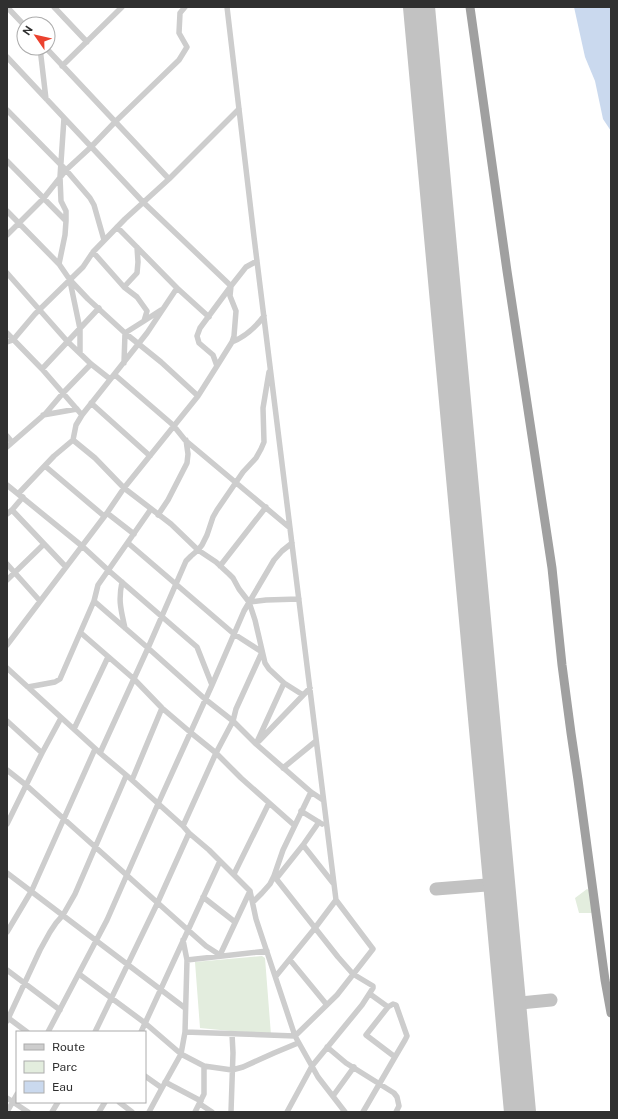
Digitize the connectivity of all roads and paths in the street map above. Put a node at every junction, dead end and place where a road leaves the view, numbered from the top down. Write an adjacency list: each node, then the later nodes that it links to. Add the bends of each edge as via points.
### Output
1 (7, 7): 7 (street)
2 (54, 7): 8 (street)
3 (122, 7): 8 (street)
4 (185, 7): 17 (street, via 180,13 179,33 187,47 179,60)
5 (227, 7): 14 (street)
6 (470, 7): 188 (highway, via 552,568 570,733)
7 (16, 17)
8 (87, 42): 12 (street)
9 (41, 56): 13 (street)
10 (53, 56): 12 (street)
11 (7, 57): 13 (street)
12 (62, 66): 17 (street)
13 (46, 99): 16 (street)
14 (239, 109): 23 (street); 34 (street)
15 (7, 110): 20 (street)
16 (64, 118): 18 (street); 20 (street)
17 (115, 122): 18 (street); 23 (street)
18 (92, 147): 21 (street); 25 (street)
19 (7, 162): 24 (street)
20 (61, 164): 21 (street); 22 (street)
21 (66, 170): 22 (street); 31 (street, via 94,205)
22 (60, 177): 24 (street); 27 (street, via 61,201 66,211)
23 (169, 179): 25 (street)
24 (43, 199): 27 (street); 28 (street)
25 (144, 202): 29 (street); 38 (street)
26 (7, 211): 28 (street)
27 (66, 221): 35 (street)
28 (19, 223): 30 (street); 35 (street)
29 (117, 227): 31 (street); 32 (street)
30 (7, 235)
31 (104, 240): 33 (street)
32 (137, 247): 39 (street, via 137,273); 40 (street)
33 (93, 252): 37 (street); 39 (street)
34 (257, 261): 38 (street, via 246,267); 44 (street)
35 (59, 264): 37 (street)
36 (7, 273): 43 (street)
37 (70, 280): 41 (street); 43 (street); 47 (street)
38 (231, 286): 45 (street); 53 (street, via 230,296 236,311)
39 (124, 287): 46 (street, via 137,297 147,311)
40 (177, 288): 42 (street); 45 (street)
41 (99, 308): 47 (street); 49 (street)
42 (164, 308): 46 (street); 54 (street)
43 (40, 310): 50 (street); 51 (street)
44 (264, 316): 53 (street, via 254,328); 58 (street)
45 (208, 317): 59 (street, via 197,336 199,343 213,355)
46 (144, 321): 49 (street)
47 (80, 329): 51 (street); 55 (street)
48 (7, 333): 50 (street)
49 (125, 333): 54 (street); 56 (street)
50 (13, 340): 52 (street); 60 (street)
51 (67, 341): 55 (street); 60 (street)
52 (7, 342)
53 (232, 342): 59 (street)
54 (139, 344): 56 (street); 63 (street)
55 (80, 353): 57 (street)
56 (124, 363): 61 (street)
57 (92, 364): 61 (street); 62 (street)
58 (270, 365): 76 (street, via 263,408 264,442 256,458); 86 (street)
59 (217, 366): 63 (street)
60 (42, 369): 62 (street)
61 (113, 377): 64 (street); 68 (street)
62 (63, 393): 65 (street); 66 (street)
63 (198, 396): 68 (street)
64 (91, 403): 67 (street); 74 (street)
65 (77, 409): 66 (street); 67 (street)
66 (43, 415): 72 (street)
67 (82, 415): 70 (street, via 76,425)
68 (173, 425): 71 (street); 74 (street)
69 (7, 436): 72 (street)
70 (73, 440): 75 (street); 78 (street)
71 (186, 440): 76 (street); 85 (street, via 187,463)
72 (12, 442): 73 (street)
73 (7, 447)
74 (150, 456): 78 (street)
75 (45, 466): 79 (street); 84 (street)
76 (236, 482): 80 (street); 92 (street, via 213,517)
77 (7, 486): 79 (street)
78 (124, 488): 81 (street); 84 (street)
79 (20, 496): 82 (street); 91 (street)
80 (266, 507): 86 (street); 94 (street)
81 (151, 509): 85 (street); 87 (street)
82 (12, 510): 83 (street); 90 (street)
83 (7, 514)
84 (106, 514): 87 (street); 91 (street)
85 (158, 514): 92 (street)
86 (290, 528): 89 (street)
87 (134, 534): 88 (street)
88 (128, 543): 96 (street); 100 (street)
89 (292, 543): 101 (street); 104 (street, via 274,560)
90 (44, 544): 95 (street); 97 (street)
91 (82, 546): 95 (street); 96 (street)
92 (198, 550): 94 (street); 100 (street, via 186,561)
93 (7, 564): 97 (street)
94 (220, 566): 104 (street, via 232,577)
95 (66, 567): 102 (street)
96 (108, 570): 99 (street); 103 (street, via 97,586)
97 (16, 573): 98 (street); 102 (street)
98 (7, 580)
99 (122, 582): 105 (street); 106 (street, via 119,605)
100 (177, 584): 105 (street); 108 (street)
101 (299, 599): 104 (street); 118 (street)
102 (40, 601): 109 (street)
103 (94, 601): 106 (street); 107 (street)
104 (249, 602): 108 (street); 111 (street)
105 (162, 616): 110 (street); 116 (street, via 197,647)
106 (125, 628): 110 (street)
107 (81, 633): 112 (street); 117 (street, via 58,682)
108 (234, 634): 111 (street); 116 (street)
109 (7, 644)
110 (148, 648): 114 (street); 120 (street)
111 (262, 652): 115 (street, via 269,669); 124 (street)
112 (108, 657): 114 (street); 125 (street)
113 (7, 668): 117 (street)
114 (134, 679): 121 (street); 131 (street)
115 (284, 683): 119 (street); 128 (street)
116 (212, 685): 120 (street)
117 (28, 687): 122 (street)
118 (310, 688): 119 (street); 127 (street)
119 (303, 695): 128 (street)
120 (205, 699): 124 (street); 126 (street)
121 (162, 708): 126 (street); 136 (street)
122 (62, 718): 125 (street); 130 (street)
123 (7, 721): 130 (street)
124 (233, 721): 128 (street); 132 (street)
125 (74, 729): 129 (street)
126 (190, 732): 132 (street); 141 (street)
127 (316, 741): 133 (street); 139 (street)
128 (256, 744): 133 (street)
129 (95, 749): 131 (street); 143 (street)
130 (42, 752): 137 (street)
131 (100, 753): 135 (street)
132 (216, 753): 140 (street); 147 (street)
133 (283, 768): 138 (street)
134 (7, 770): 137 (street)
135 (126, 776): 136 (street); 151 (street)
136 (132, 780): 141 (street)
137 (26, 785): 143 (street); 145 (street)
138 (311, 792): 139 (street); 142 (street)
139 (323, 800): 148 (street)
140 (269, 803): 146 (street); 154 (street)
141 (158, 804): 147 (street); 155 (street)
142 (301, 811): 144 (street); 146 (street)
143 (64, 818): 151 (street); 158 (street)
144 (319, 822): 148 (street); 150 (street)
145 (7, 824)
146 (294, 825): 156 (street)
147 (183, 826): 149 (street)
148 (327, 827): 157 (street)
149 (189, 833): 152 (street); 163 (street)
150 (303, 845): 156 (street); 157 (street)
151 (96, 848): 155 (street); 164 (street)
152 (220, 861): 154 (street); 160 (street)
153 (7, 873): 158 (street)
154 (234, 874): 159 (street)
155 (126, 875): 163 (street); 169 (street)
156 (275, 877): 162 (street); 166 (street)
157 (334, 883): 161 (street)
158 (32, 890): 164 (street); 168 (street)
159 (250, 891): 162 (street); 165 (street)
160 (202, 898): 165 (street); 167 (street)
161 (336, 900): 166 (street); 178 (street, via 373,950)
162 (253, 902): 171 (street)
163 (157, 904): 167 (street); 175 (street)
164 (63, 915): 169 (street); 180 (street, via 50,932)
165 (236, 922): 172 (street)
166 (315, 928): 174 (street); 178 (street)
167 (188, 930): 170 (street); 172 (street)
168 (7, 932)
169 (96, 940): 175 (street); 177 (street)
170 (183, 940): 173 (street); 181 (street)
171 (267, 951): 172 (street); 179 (street)
172 (220, 956): 173 (street)
173 (187, 960): 186 (street)
174 (290, 960): 179 (street); 184 (street)
175 (128, 963): 181 (street); 183 (street)
176 (7, 970): 180 (street)
177 (79, 974): 183 (street); 187 (street)
178 (353, 974): 182 (street, via 373,986); 184 (street)
179 (276, 976): 197 (street)
180 (24, 983): 187 (street); 189 (street)
181 (160, 989): 186 (street); 190 (street)
182 (370, 994): 185 (street); 199 (street)
183 (112, 998): 190 (street); 193 (street)
184 (327, 1005): 197 (street)
185 (388, 1007): 201 (street, via 396,1005 407,1036); 201 (street, via 366,1035)
186 (185, 1008): 195 (street)
187 (60, 1010): 192 (street)
188 (611, 1013)
189 (7, 1019): 191 (street)
190 (145, 1023): 194 (street); 200 (street)
191 (25, 1031)
192 (49, 1031)
193 (96, 1031)
194 (141, 1031)
195 (185, 1032): 196 (street); 200 (street)
196 (232, 1034): 197 (street); 205 (street)
197 (295, 1036): 198 (street)
198 (298, 1043): 203 (street); 205 (street)
199 (327, 1047): 203 (street); 204 (street)
200 (181, 1054): 202 (street); 207 (street)
201 (395, 1056): 208 (street)
202 (204, 1066): 205 (street); 217 (street)
203 (312, 1066): 211 (street); 227 (street)
204 (354, 1067): 208 (street); 211 (street)
205 (232, 1070): 226 (street)
206 (146, 1077): 209 (street)
207 (165, 1082): 209 (street); 217 (street)
208 (379, 1084): 229 (street); 230 (street, via 396,1095 399,1106)
209 (162, 1088): 223 (street)
210 (16, 1096): 213 (street)
211 (333, 1096): 228 (street)
212 (7, 1098): 213 (street)
213 (13, 1102): 218 (street); 219 (street)
214 (57, 1103): 220 (street)
215 (104, 1103): 221 (street)
216 (120, 1103): 222 (street)
217 (201, 1103): 224 (street); 225 (street)
218 (7, 1112)
219 (28, 1112)
220 (52, 1112)
221 (99, 1112)
222 (132, 1112)
223 (149, 1112)
224 (195, 1112)
225 (212, 1112)
226 (231, 1112)
227 (287, 1112)
228 (345, 1112)
229 (362, 1112)
230 (396, 1112)

